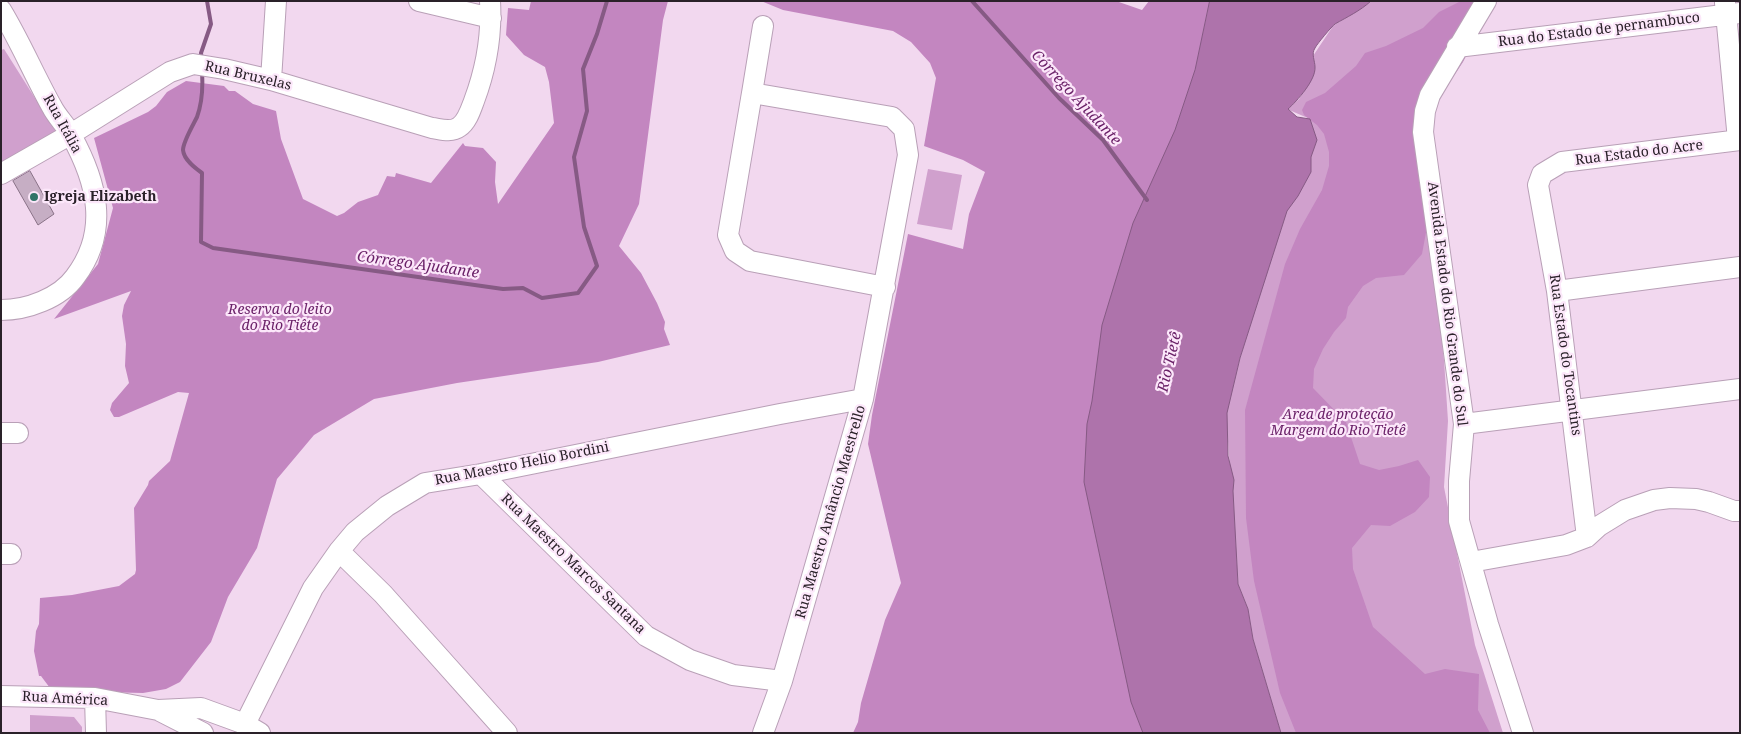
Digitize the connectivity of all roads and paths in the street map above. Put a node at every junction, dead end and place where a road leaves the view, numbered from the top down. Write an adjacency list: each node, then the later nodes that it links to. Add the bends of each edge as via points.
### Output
1 (276, 1): 10 (street)
2 (419, 1): 6 (street)
3 (1486, 1): 9 (street, Avenida Estado do Rio Grande do Sul)
4 (1730, 9): 9 (street, Rua do Estado de pernambuco); 13 (street)
5 (1, 10): 8 (street, Rua Itália)
6 (491, 10): 10 (street, Rua Bruxelas, via 483,76 468,115 459,128 447,131 432,128)
7 (763, 26): 11 (street)
8 (8, 36): 12 (street, Rua Itália)
9 (1457, 48): 23 (street, Avenida Estado do Rio Grande do Sul, via 1430,95 1423,132)
10 (271, 80): 12 (street, Rua Bruxelas, via 193,64 170,72)
11 (752, 93): 17 (street, via 728,236 736,251 750,261); 17 (street, Rua Maestro Amâncio Maestrello, via 892,117 904,129 908,155)
12 (71, 134): 14 (street, Rua Bruxelas); 19 (street, Rua Itália, via 93,184 97,208 90,249 70,284 52,297 27,306)
13 (1739, 140): 15 (street, Rua Estado do Acre, via 1562,162)
14 (1, 174)
15 (1542, 174): 18 (street, Rua Estado do Tocantins, via 1538,184)
16 (1740, 267): 18 (street)
17 (885, 287): 21 (street, Rua Maestro Amâncio Maestrello)
18 (1557, 291): 22 (street, Rua Estado do Tocantins)
19 (1, 310)
20 (1740, 389): 22 (street)
21 (863, 399): 24 (street, Rua Maestro Helio Bordini); 29 (street, Rua Maestro Amâncio Maestrello)
22 (1573, 411): 23 (street); 26 (street, Rua Estado do Tocantins)
23 (1464, 424): 28 (street, Avenida Estado do Rio Grande do Sul, via 1459,521)
24 (481, 474): 27 (street, Rua Maestro Helio Bordini, via 424,482 386,506 355,532); 29 (street, Rua Maestro Marcos Santana, via 646,636 690,660 733,675)
25 (1740, 511): 26 (street, via 1696,499 1654,500 1611,517)
26 (1587, 537): 28 (street, via 1566,546)
27 (339, 551): 33 (street, Rua Maestro Helio Bordini, via 314,588); 36 (street)
28 (1471, 562): 38 (street, Avenida Estado do Rio Grande do Sul)
29 (782, 681): 37 (street, Rua Maestro Amâncio Maestrello)
30 (1, 696): 31 (street, Rua América)
31 (95, 698): 32 (street, Rua América); 34 (street)
32 (158, 710): 33 (street, via 201,708); 35 (street)
33 (252, 728)
34 (96, 733)
35 (203, 733)
36 (507, 733)
37 (763, 733)
38 (1523, 733)

